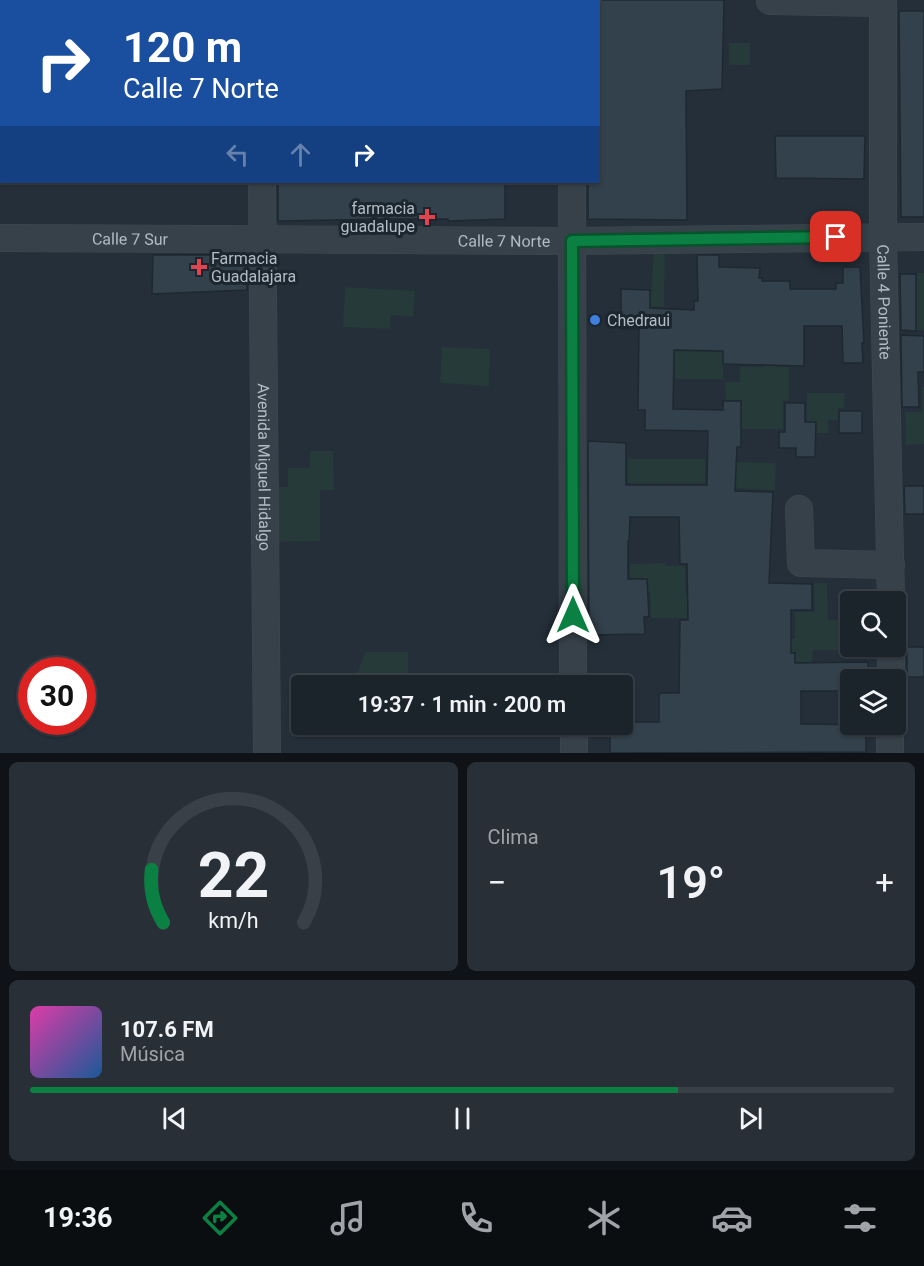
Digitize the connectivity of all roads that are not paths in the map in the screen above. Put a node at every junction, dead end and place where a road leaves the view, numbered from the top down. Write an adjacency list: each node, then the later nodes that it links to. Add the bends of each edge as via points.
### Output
1 (770, 1): 2 (street)
2 (883, 1): 5 (street, Calle 4 Poniente)
3 (262, 183): 8 (street, Avenida Miguel Hidalgo)
4 (572, 183): 9 (street)
5 (884, 237): 6 (street, Calle 7 Norte); 9 (street, Calle 7 Norte); 11 (street, Calle 4 Poniente)
6 (924, 237)
7 (0, 238): 8 (street, Calle 7 Sur)
8 (262, 238): 9 (street, Calle 7 Norte); 16 (street, Avenida Miguel Hidalgo)
9 (572, 241): 13 (street)
10 (799, 509): 11 (street, via 801,563)
11 (891, 565): 12 (street, Calle 4 Poniente)
12 (891, 591)
13 (573, 675)
14 (574, 735): 17 (street)
15 (890, 735): 18 (street)
16 (267, 753)
17 (574, 753)
18 (890, 753)

